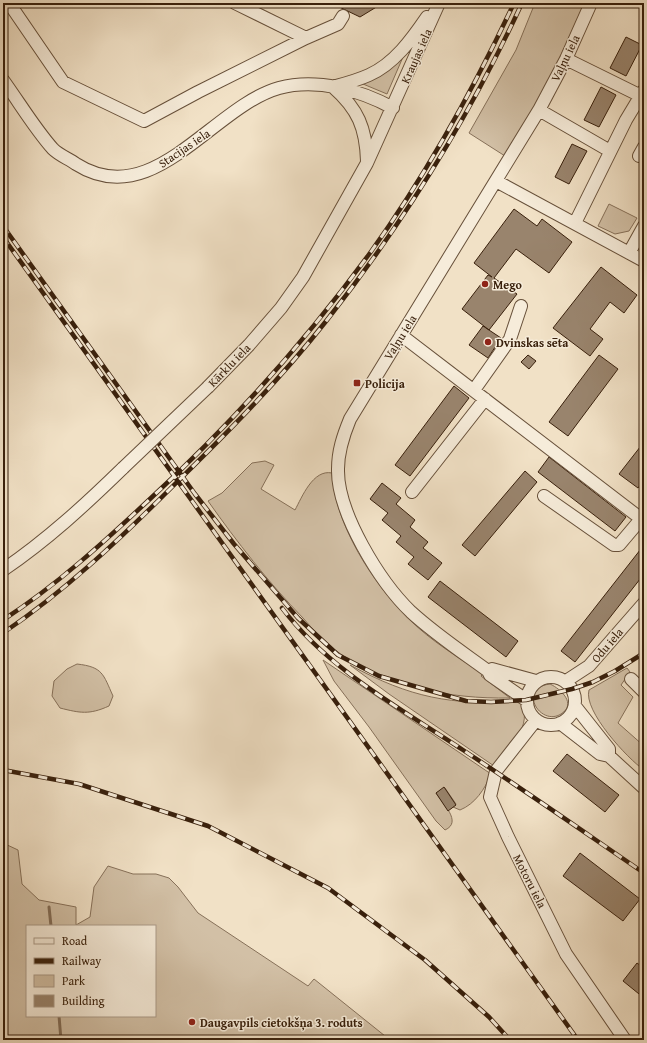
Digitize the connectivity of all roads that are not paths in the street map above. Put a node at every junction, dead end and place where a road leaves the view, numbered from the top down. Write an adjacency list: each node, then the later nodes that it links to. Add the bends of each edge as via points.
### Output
1 (9, 3): 6 (street, via 62,82 144,121 192,94)
2 (234, 3): 6 (street)
3 (438, 3): 9 (street, via 410,42 382,67 369,75); 11 (street, Kraujas iela)
4 (591, 3): 7 (street, Vaļņu iela)
5 (343, 16): 6 (street, via 338,24)
6 (306, 38)
7 (566, 59): 10 (street); 12 (street, Vaļņu iela)
8 (3, 80): 9 (street, Stacijas iela, via 54,150 87,171 122,177 146,172 163,164 261,95 280,88 305,85)
9 (333, 87): 11 (street, Stacijas iela, via 372,97); 14 (street, via 355,110 363,130)
10 (642, 93): 13 (street)
11 (393, 108): 14 (street, Kārklu iela)
12 (539, 110): 13 (street); 15 (street, Vaļņu iela)
13 (610, 151): 16 (street)
14 (367, 164): 27 (street, Kārklu iela, bridge, via 303,277 281,308 249,345 79,510 33,550)
15 (501, 184): 16 (street); 21 (street, Vaļņu iela)
16 (575, 223): 18 (street)
17 (644, 226): 18 (street)
18 (630, 253): 19 (street)
19 (644, 261)
20 (521, 306): 22 (street, via 510,339)
21 (401, 335): 22 (street); 29 (street, Vaļņu iela, via 350,419 341,440 338,470 344,503 364,548 383,578 410,610 460,652)
22 (474, 390): 23 (street)
23 (485, 399): 24 (street); 26 (street)
24 (412, 492)
25 (544, 496): 26 (street, via 614,545 619,545)
26 (642, 520)
27 (3, 570)
28 (644, 603): 32 (street, Odu iela, via 589,666)
29 (488, 671): 31 (street, via 492,669); 34 (street, Vaļņu iela)
30 (631, 679): 33 (street)
31 (536, 681): 32 (street, via 551,676); 34 (street, via 531,686)
32 (566, 681): 35 (street, via 574,694)
33 (644, 692)
34 (526, 700): 36 (street)
35 (575, 706): 37 (street, via 572,713); 38 (street, via 609,749)
36 (536, 720): 37 (street, via 544,724); 40 (street, Motoru iela, via 496,771 490,797 566,954)
37 (560, 723): 38 (street, via 600,754)
38 (609, 756): 39 (street)
39 (644, 787)
40 (625, 1040)

